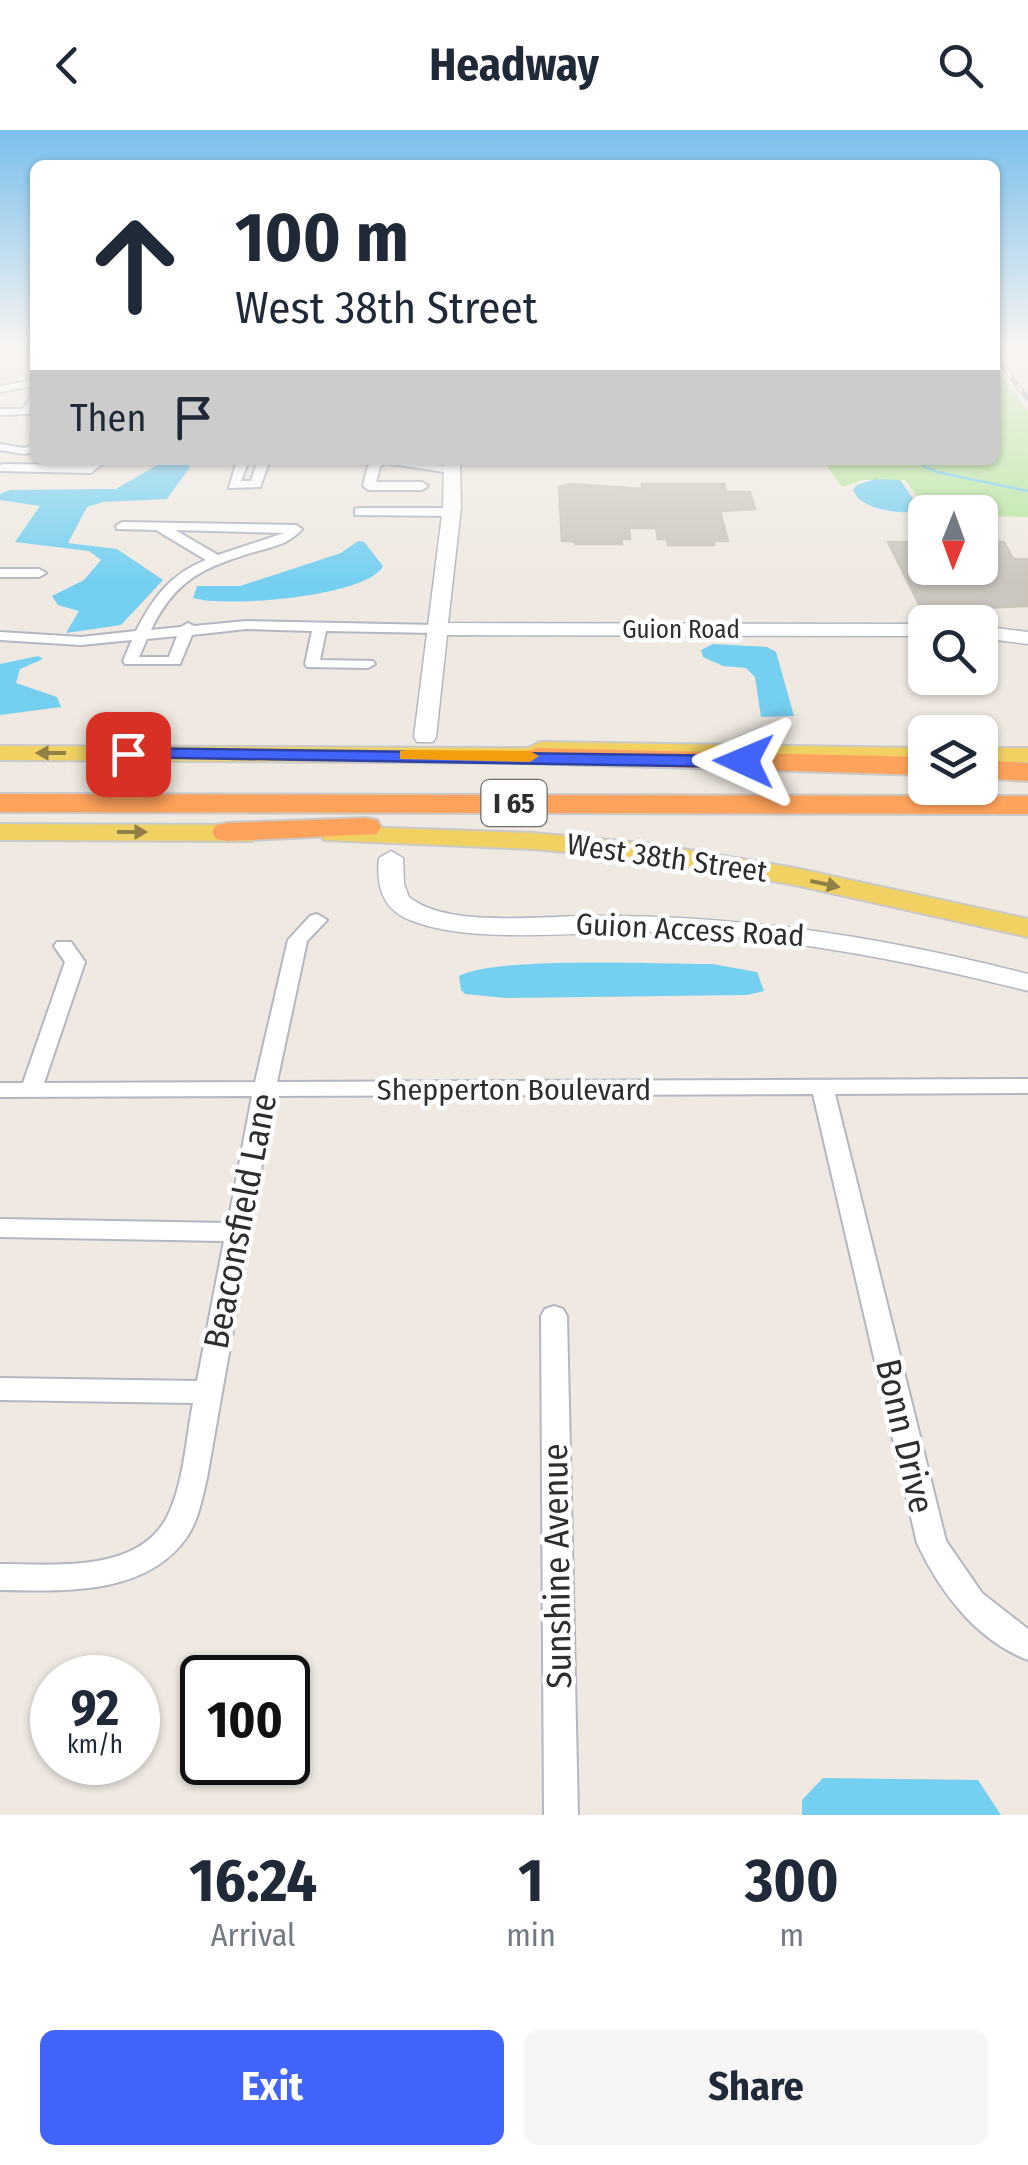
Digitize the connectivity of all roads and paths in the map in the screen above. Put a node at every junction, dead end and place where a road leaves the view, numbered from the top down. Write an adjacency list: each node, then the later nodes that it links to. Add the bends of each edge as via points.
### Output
1 (0, 447): 2 (street)
2 (29, 450): 8 (street)
3 (95, 465): 8 (street)
4 (240, 465): 5 (street, via 233,484 256,484)
5 (262, 465)
6 (375, 465): 9 (street, via 369,486)
7 (452, 465): 11 (street)
8 (2, 470)
9 (422, 486)
10 (359, 512): 11 (street)
11 (452, 512): 19 (street)
12 (122, 526): 13 (street)
13 (159, 526): 14 (street); 14 (street, via 296,528 281,540)
14 (216, 560): 21 (street, via 168,588)
15 (0, 573): 16 (street)
16 (39, 573)
17 (320, 627): 18 (street); 19 (street); 25 (street, via 312,664)
18 (188, 628): 21 (street); 21 (street, via 176,661 130,661)
19 (437, 629): 20 (street, Guion Road); 26 (street)
20 (908, 630)
21 (142, 634): 23 (street, via 69,641)
22 (998, 634): 24 (street)
23 (0, 636)
24 (1028, 638)
25 (368, 664)
26 (425, 737): 28 (main road, via 393,748); 29 (main road, via 462,749)
27 (0, 753): 28 (main road, one-way to 27)
28 (288, 754): 33 (main road)
29 (824, 754): 30 (main road); 33 (main road)
30 (908, 755)
31 (998, 755): 32 (main road)
32 (1028, 755)
33 (537, 756): 34 (highway)
34 (908, 766)
35 (998, 770): 36 (highway)
36 (1028, 772)
37 (0, 782): 38 (highway, I 65)
38 (908, 783)
39 (998, 783): 40 (highway)
40 (1028, 784)
41 (0, 803): 42 (highway, I 65)
42 (1028, 808): 44 (highway)
43 (0, 832): 44 (main road, West 38th Street, one-way to 44)
44 (228, 832): 45 (main road, West 38th Street)
45 (341, 834): 46 (main road, West 38th Street); 47 (main road)
46 (452, 835): 47 (main road, via 413,843); 49 (main road, West 38th Street, one-way to 49, via 685,856)
47 (391, 858): 51 (street, Guion Access Road, via 394,897 442,921 770,931 892,950)
48 (317, 920): 56 (street, Beaconsfield Lane, via 298,940)
49 (1028, 928)
50 (64, 946): 55 (street, via 75,962)
51 (1028, 983)
52 (1028, 1086): 53 (street, Shepperton Boulevard)
53 (823, 1089): 56 (street, Shepperton Boulevard); 63 (street, Bonn Drive, via 932,1543 975,1606)
54 (0, 1090): 55 (street, Shepperton Boulevard)
55 (31, 1090): 56 (street, Shepperton Boulevard)
56 (264, 1091): 58 (street, Beaconsfield Lane)
57 (0, 1228): 58 (street)
58 (239, 1232): 61 (street, Beaconsfield Lane)
59 (554, 1316): 64 (street, Sunshine Avenue)
60 (0, 1389): 61 (street)
61 (208, 1392): 62 (street, Beaconsfield Lane, via 178,1528 141,1562 93,1577)
62 (0, 1577)
63 (1028, 1646)
64 (561, 1815)

